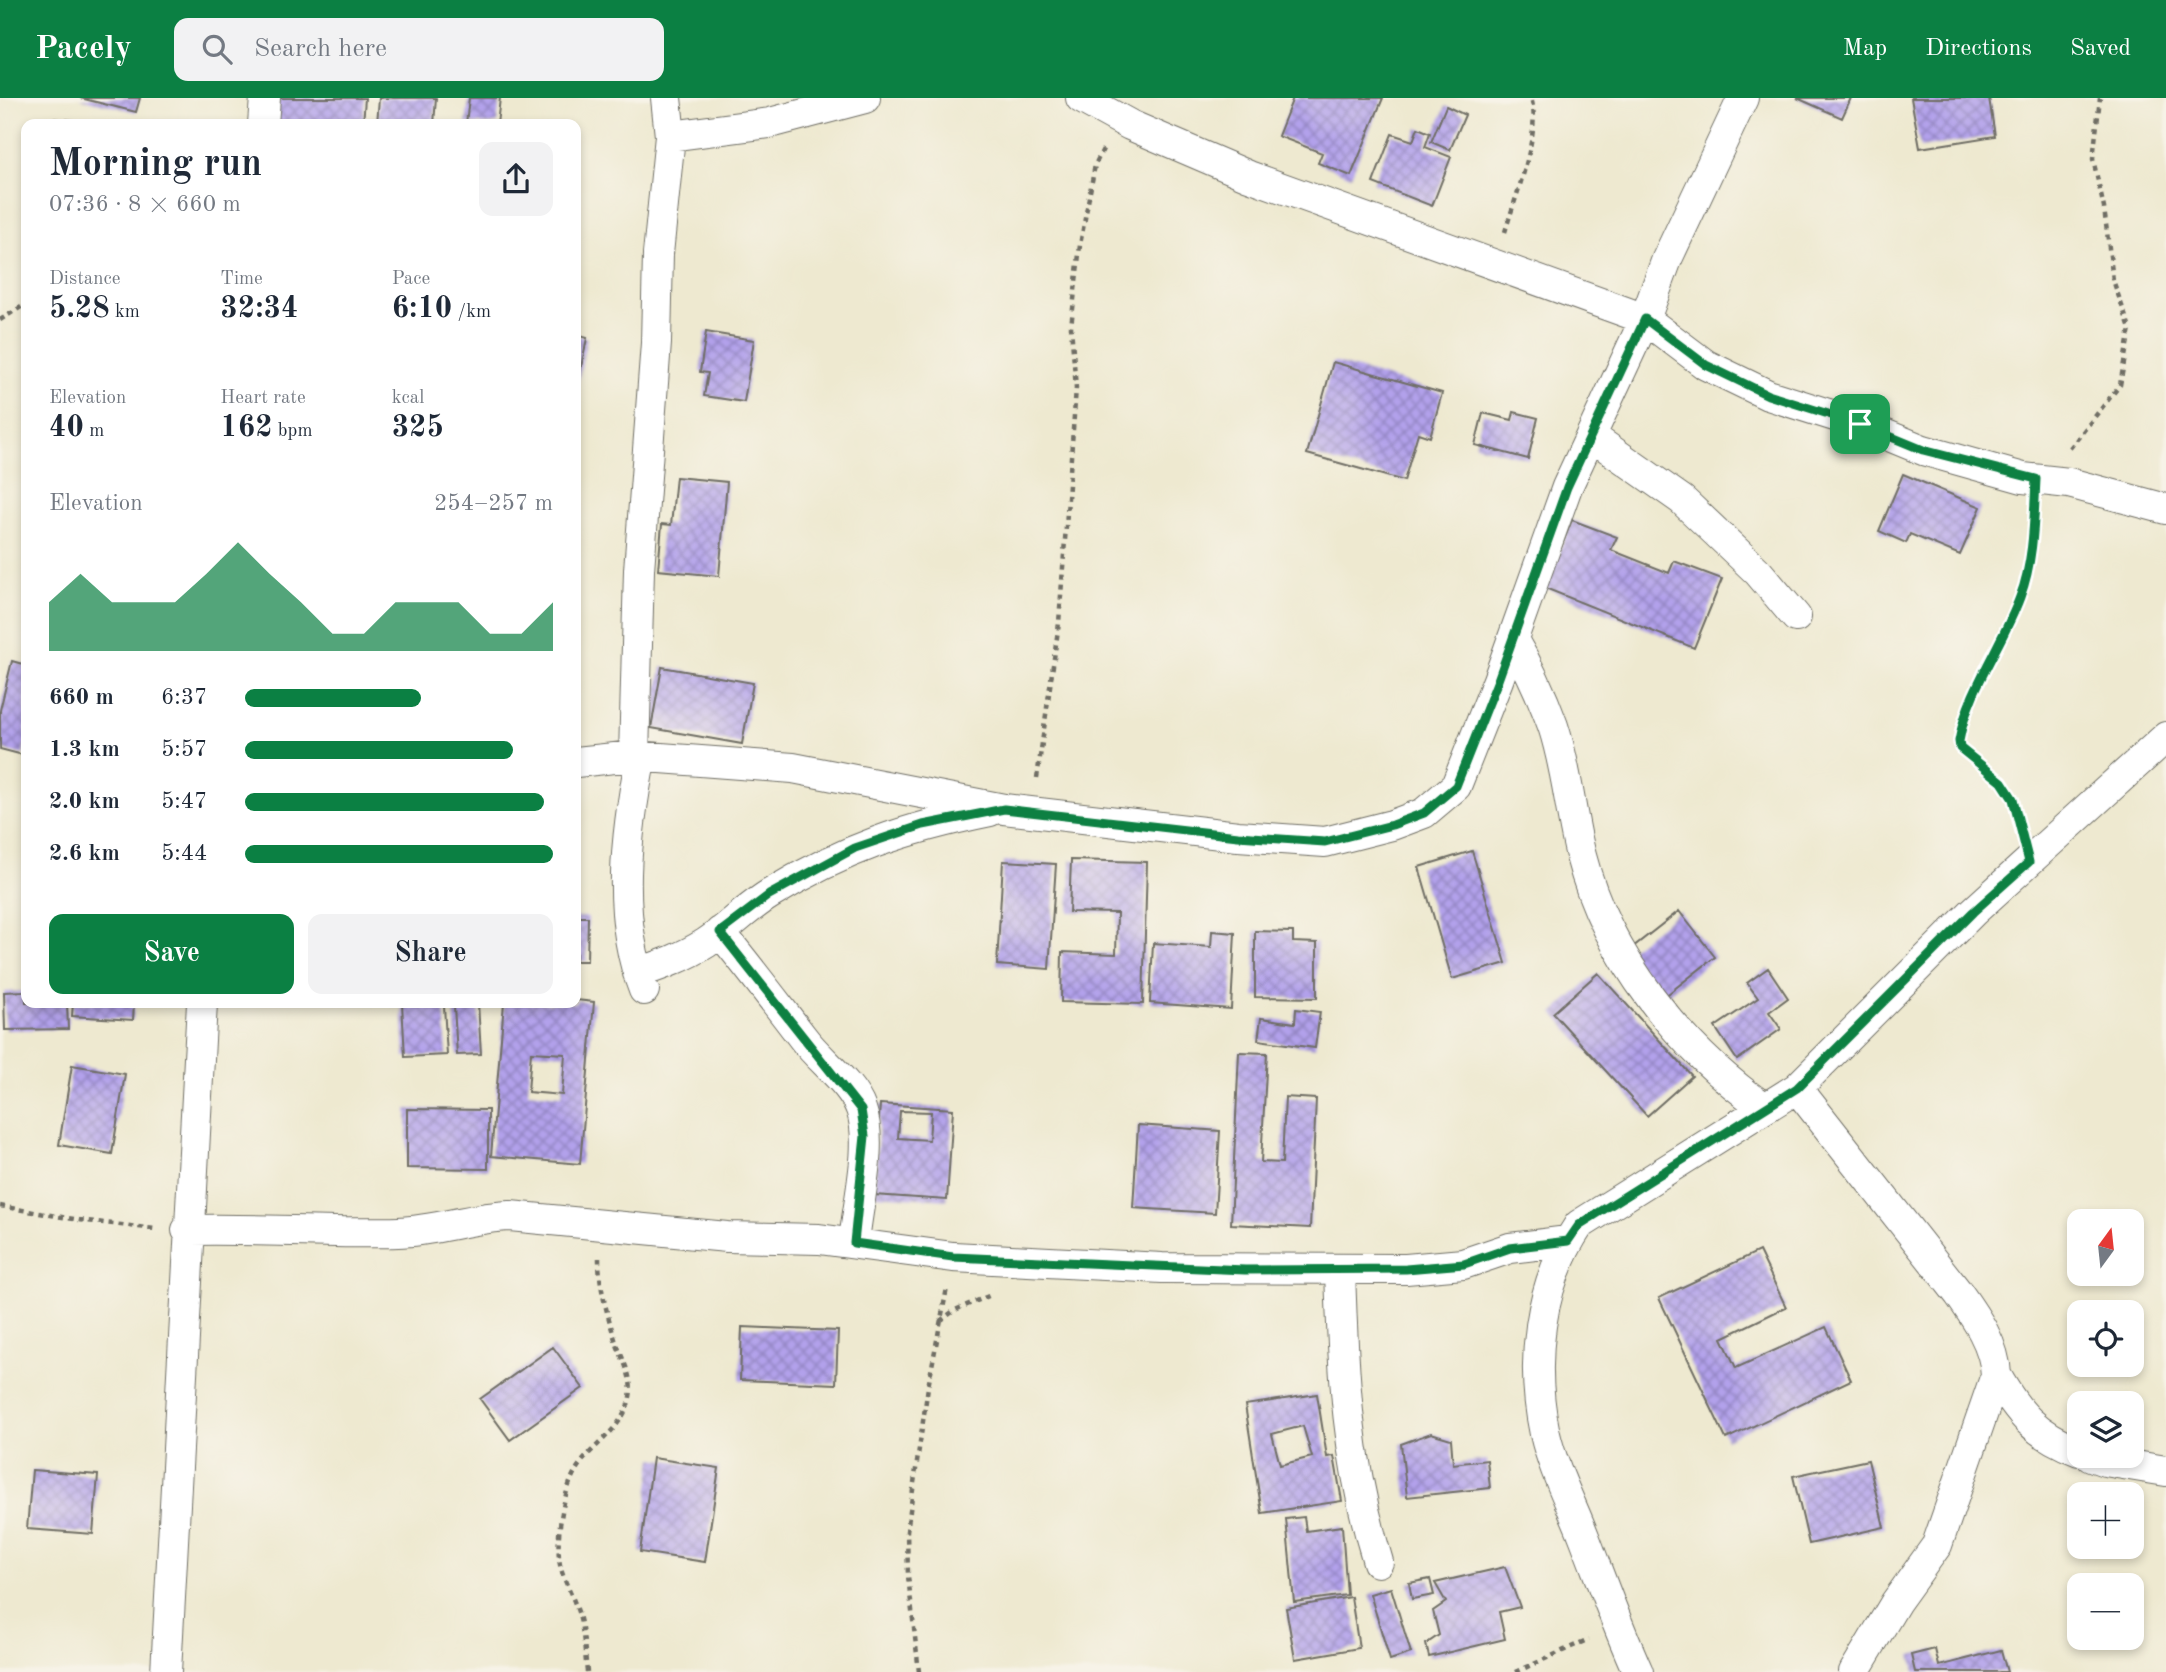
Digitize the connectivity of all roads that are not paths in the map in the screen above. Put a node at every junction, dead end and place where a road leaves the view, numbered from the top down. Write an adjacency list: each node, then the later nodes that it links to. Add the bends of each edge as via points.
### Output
1 (265, 98): 6 (street)
2 (666, 98): 7 (street)
3 (865, 98): 7 (street, via 770,122)
4 (1081, 98): 8 (street, via 1130,125 1274,186)
5 (1743, 98): 8 (street, via 1667,259)
6 (263, 119)
7 (670, 136): 14 (street, via 658,254 639,570)
8 (1645, 319): 9 (street); 10 (street, via 1706,365 1768,395 1923,450)
9 (1591, 436): 11 (street, via 1682,500 1758,572); 12 (street, via 1567,487)
10 (2166, 509)
11 (1796, 617)
12 (1513, 640): 16 (street, via 1456,786 1424,813 1392,825 1325,842); 20 (street, via 1553,727 1582,859 1620,953 1674,1025 1725,1080)
13 (2166, 737): 19 (street, via 1973,912)
14 (637, 756): 15 (street); 16 (street, via 793,768); 17 (street, via 626,891 630,939 641,982)
15 (581, 762)
16 (1018, 810): 17 (street, via 923,825 855,848 769,895)
17 (720, 932): 23 (street, via 861,1110 865,1136)
18 (202, 1008): 21 (street)
19 (1797, 1088): 20 (street); 25 (street, via 1965,1303 1992,1351)
20 (1765, 1108): 22 (street, via 1579,1225)
21 (187, 1230): 23 (street, via 399,1232 510,1216 727,1237); 30 (street)
22 (1568, 1241): 24 (street, via 1510,1248 1464,1264); 31 (street, via 1552,1275 1542,1321 1537,1380 1546,1436)
23 (854, 1243): 24 (street, via 953,1257 1162,1268)
24 (1340, 1269): 29 (street, via 1345,1409)
25 (1996, 1375): 26 (street, via 2016,1411); 32 (street, via 1937,1545)
26 (2067, 1447)
27 (2144, 1467): 28 (street)
28 (2166, 1471)
29 (1378, 1562)
30 (166, 1672)
31 (1638, 1672)
32 (1854, 1672)

